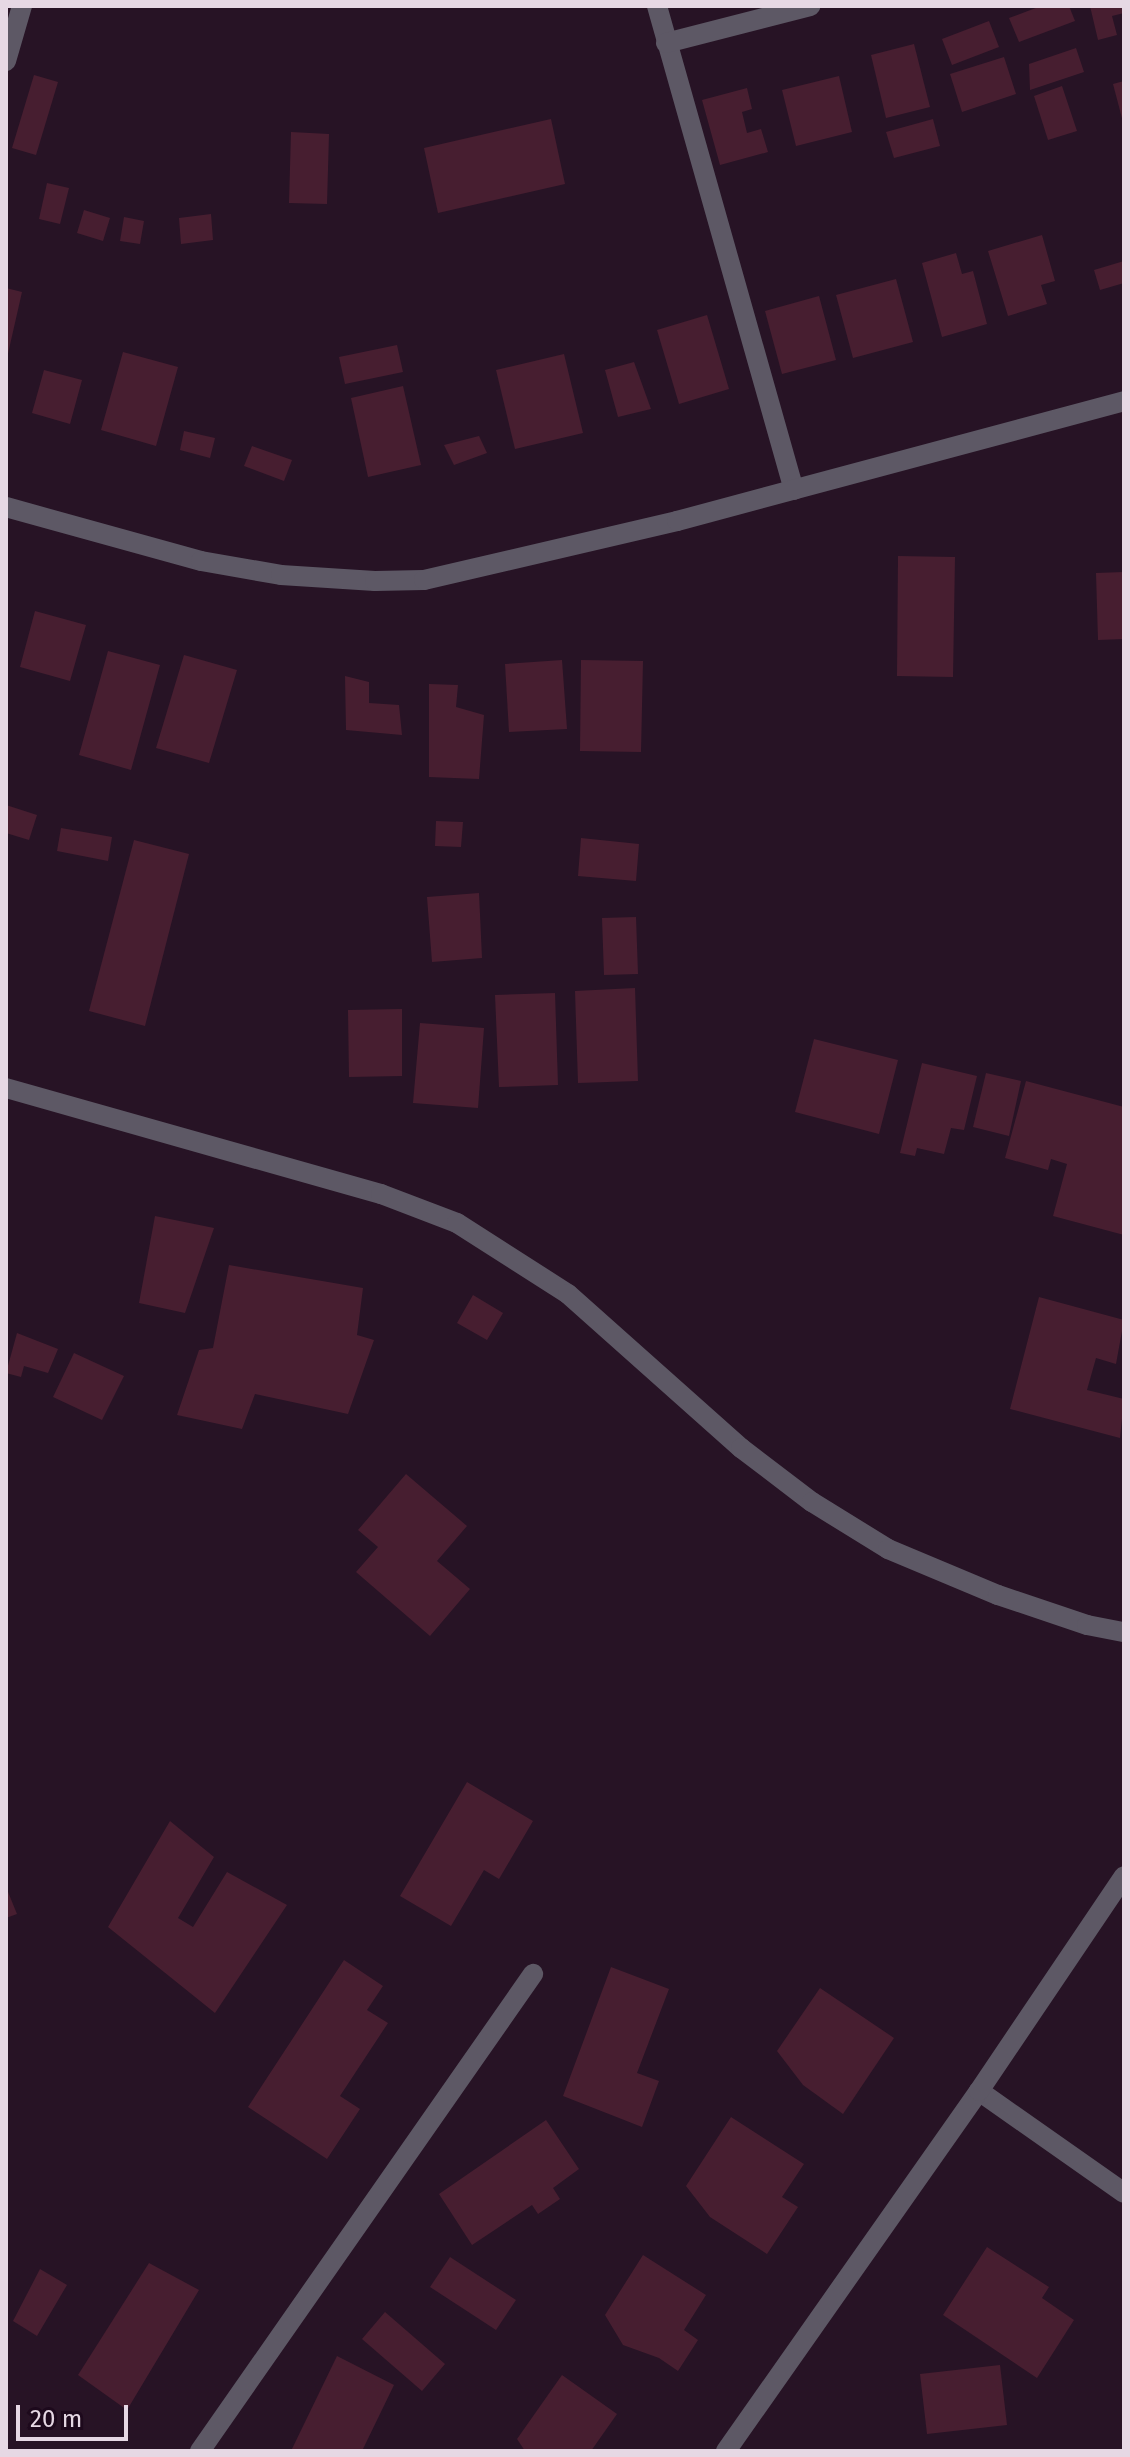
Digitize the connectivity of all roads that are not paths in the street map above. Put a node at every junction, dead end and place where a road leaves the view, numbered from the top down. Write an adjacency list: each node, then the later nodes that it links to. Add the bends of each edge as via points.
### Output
1 (22, 6): 4 (street)
2 (657, 6): 5 (street)
3 (810, 6): 5 (street)
4 (10, 35): 6 (street)
5 (666, 43): 8 (street)
6 (6, 61)
7 (1124, 401): 8 (street)
8 (794, 490): 9 (street, via 478,570 388,581 281,575 201,561)
9 (6, 507)
10 (6, 1088): 11 (street, via 381,1194 457,1223 568,1294 741,1448 875,1541 998,1595)
11 (1124, 1632)
12 (1124, 1876): 14 (street)
13 (533, 1974): 16 (street)
14 (979, 2091): 15 (street); 17 (street)
15 (1124, 2193)
16 (200, 2451)
17 (726, 2451)

